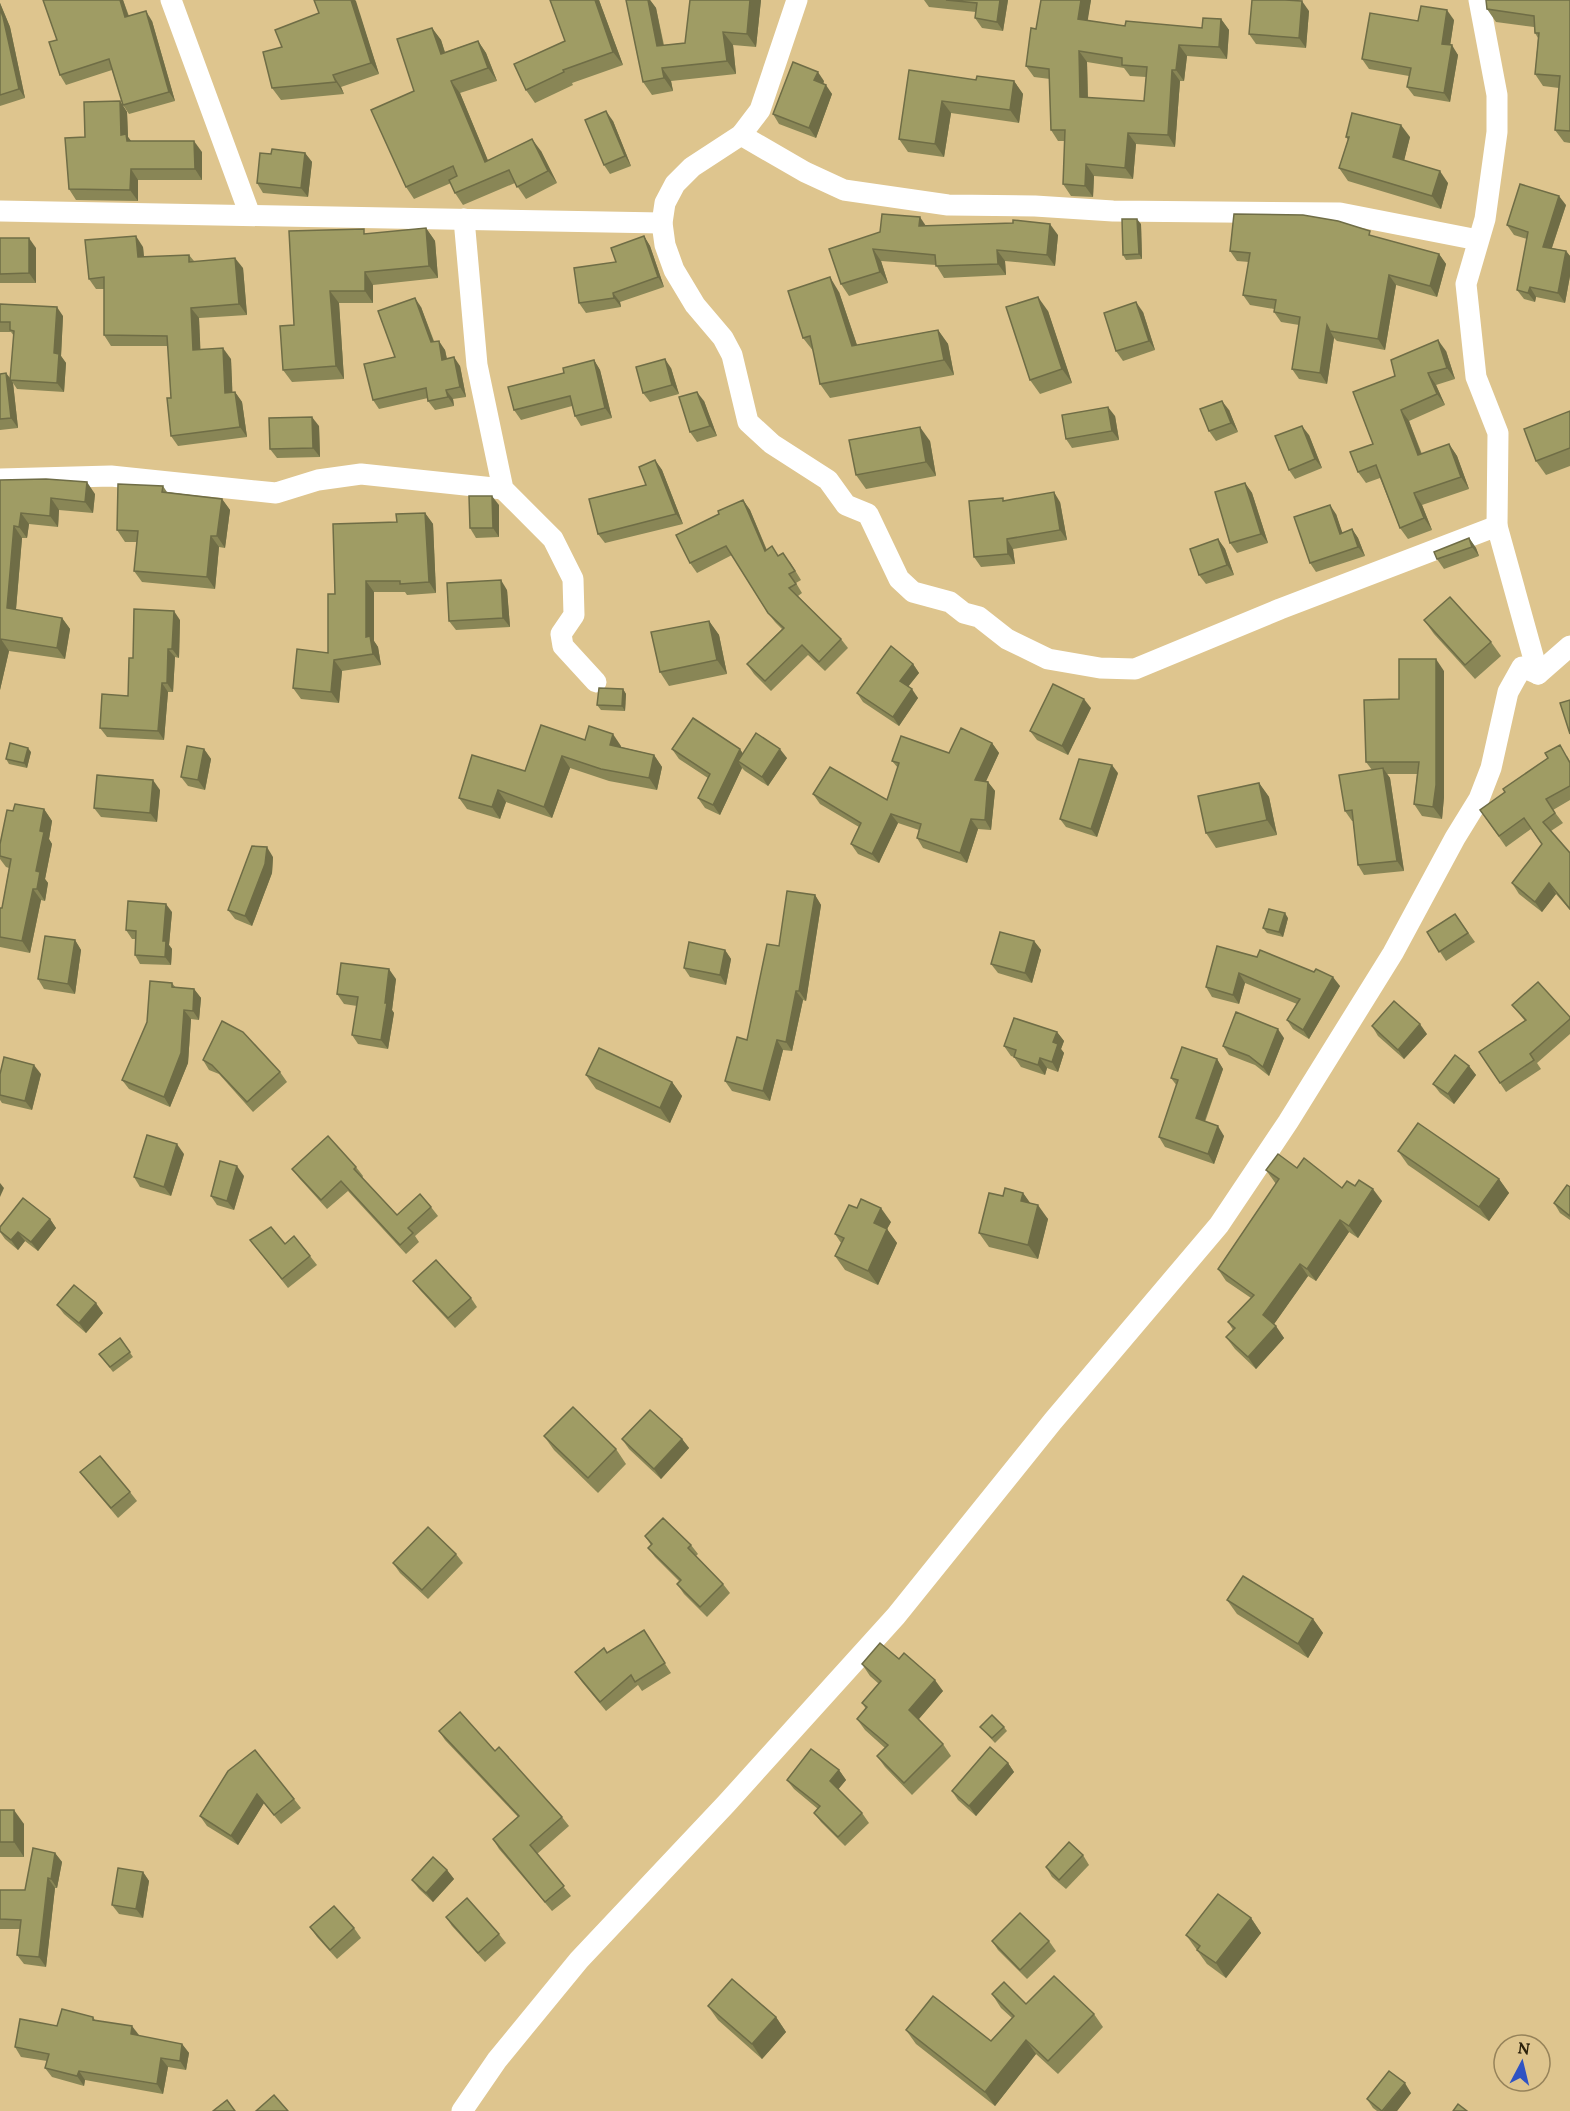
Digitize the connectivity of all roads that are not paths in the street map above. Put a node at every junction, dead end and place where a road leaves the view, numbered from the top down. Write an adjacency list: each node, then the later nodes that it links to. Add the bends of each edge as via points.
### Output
1 (171, 0): 6 (street)
2 (796, 0): 4 (street, via 766,95 749,128)
3 (1479, 0): 9 (street, via 1497,95 1497,132 1485,219)
4 (741, 135): 8 (street, via 692,167 675,184 665,203); 9 (street, via 844,190 937,204 1113,211 1340,213)
5 (0, 211): 6 (street)
6 (250, 215): 7 (street)
7 (464, 219): 8 (street); 11 (street, via 477,365)
8 (662, 223): 12 (street, via 674,270 732,355 743,411 755,430 828,480 846,505 868,514 905,587 951,602 964,613 979,617 1006,639 1048,659 1100,668 1135,669)
9 (1478, 240): 12 (street, via 1466,284 1476,377 1498,433)
10 (0, 479): 11 (street, via 111,476 276,493 318,480 361,474)
11 (503, 489): 15 (street, via 553,539 573,579 574,615 561,634 563,646)
12 (1497, 526): 14 (street)
13 (1570, 646): 14 (street)
14 (1538, 674): 16 (street, via 1522,667 1508,692 1491,768 1479,800 1393,953 1219,1225 1053,1421 896,1616 579,1960 497,2060)
15 (596, 682)
16 (462, 2111)

